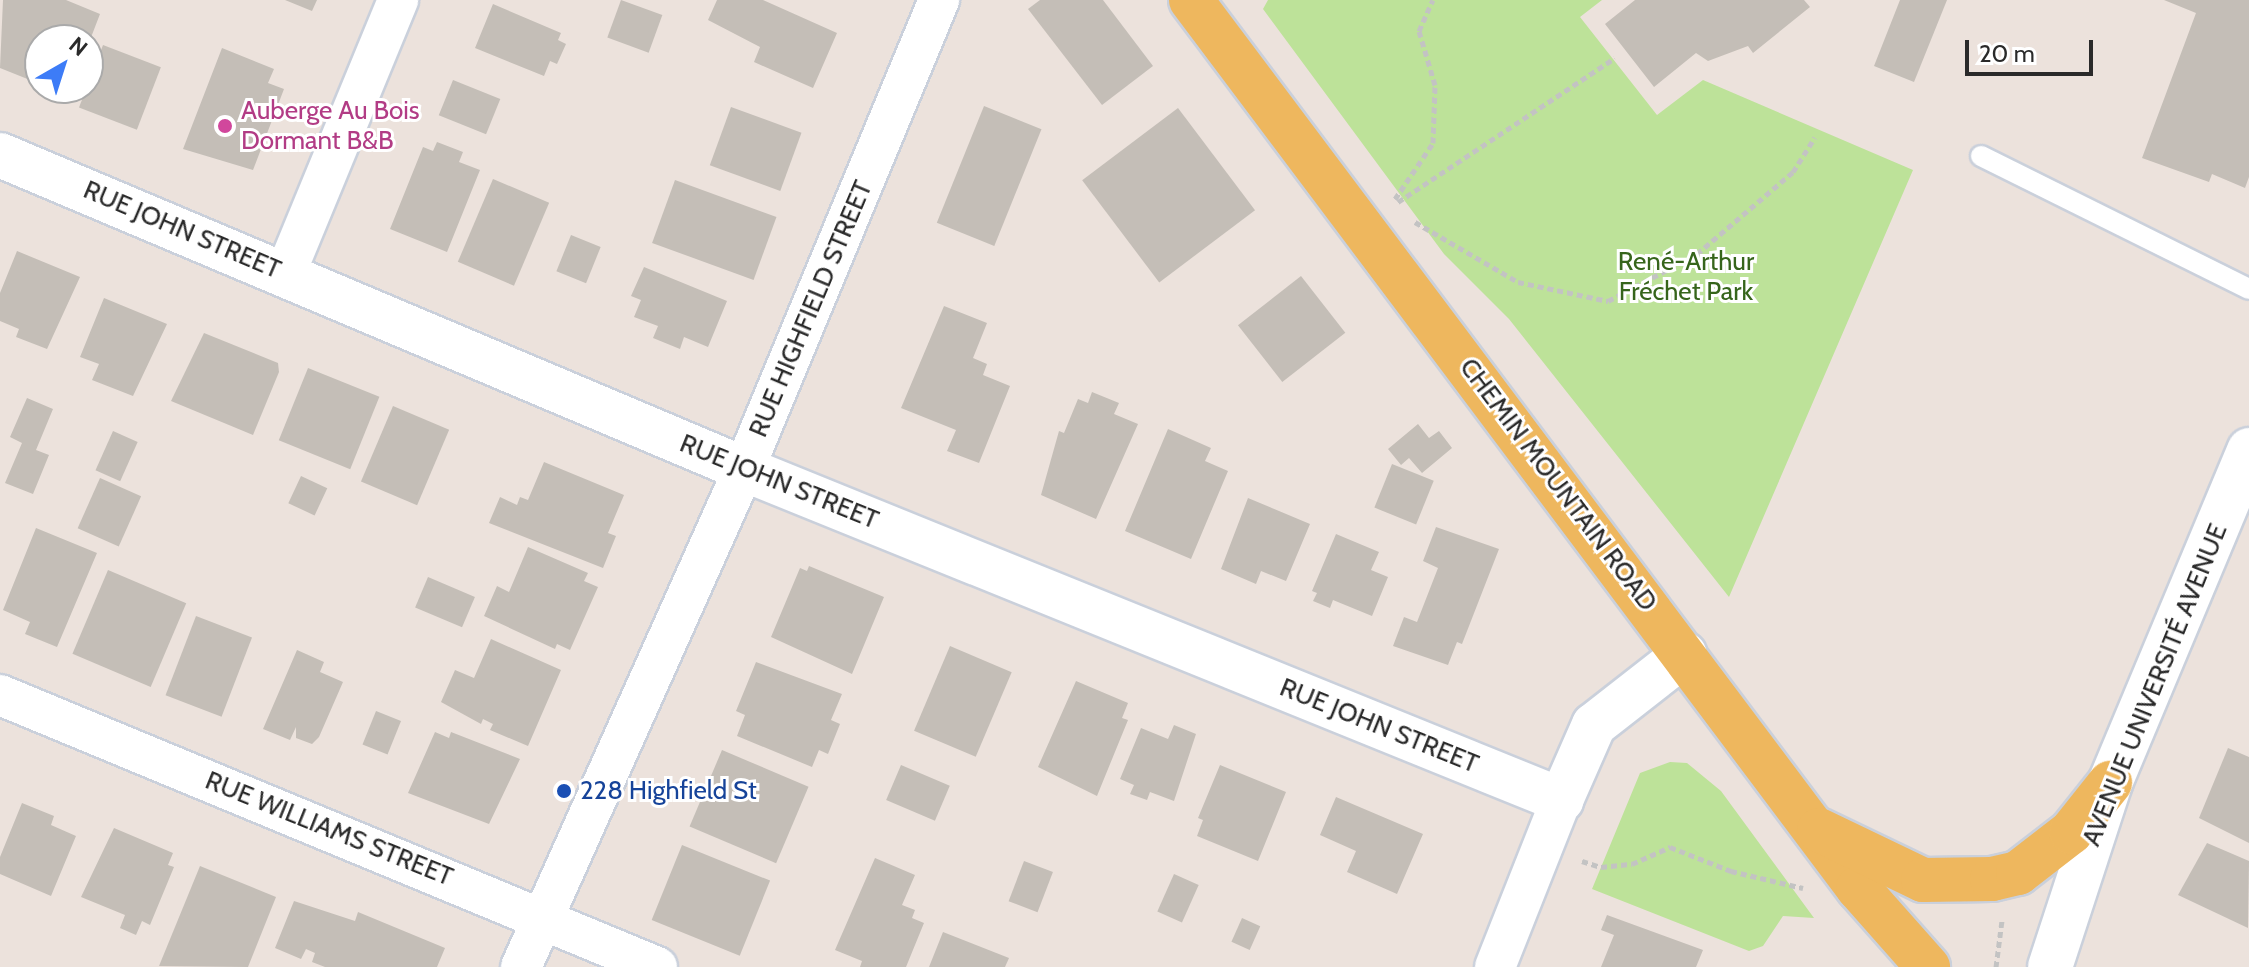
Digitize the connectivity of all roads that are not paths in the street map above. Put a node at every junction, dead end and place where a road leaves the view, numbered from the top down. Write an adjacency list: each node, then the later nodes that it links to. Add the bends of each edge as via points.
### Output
1 (398, 0): 6 (street)
2 (939, 0): 9 (street, RUE HIGHFIELD STREET)
3 (1191, 0): 10 (main road, CHEMIN MOUNTAIN ROAD)
4 (0, 155): 6 (street, RUE JOHN STREET)
5 (1981, 156): 7 (lane)
6 (286, 272): 9 (street, RUE JOHN STREET)
7 (2249, 289)
8 (2249, 450): 12 (street, AVENUE UNIVERSITÉ AVENUE)
9 (744, 469): 13 (street, RUE JOHN STREET); 15 (street, RUE HIGHFIELD STREET)
10 (1685, 654): 13 (street, via 1594,725); 14 (main road, CHEMIN MOUNTAIN ROAD)
11 (0, 695): 15 (street, RUE WILLIAMS STREET)
12 (2110, 783): 14 (main road, via 2071,832 2018,873 1992,879 1923,880); 20 (street, AVENUE UNIVERSITÉ AVENUE)
13 (1561, 800): 18 (street)
14 (1811, 826): 19 (main road, CHEMIN MOUNTAIN ROAD)
15 (541, 916): 16 (street, RUE HIGHFIELD STREET); 17 (street, RUE WILLIAMS STREET)
16 (521, 967)
17 (657, 967)
18 (1495, 967)
19 (1928, 967)
20 (2050, 967)

